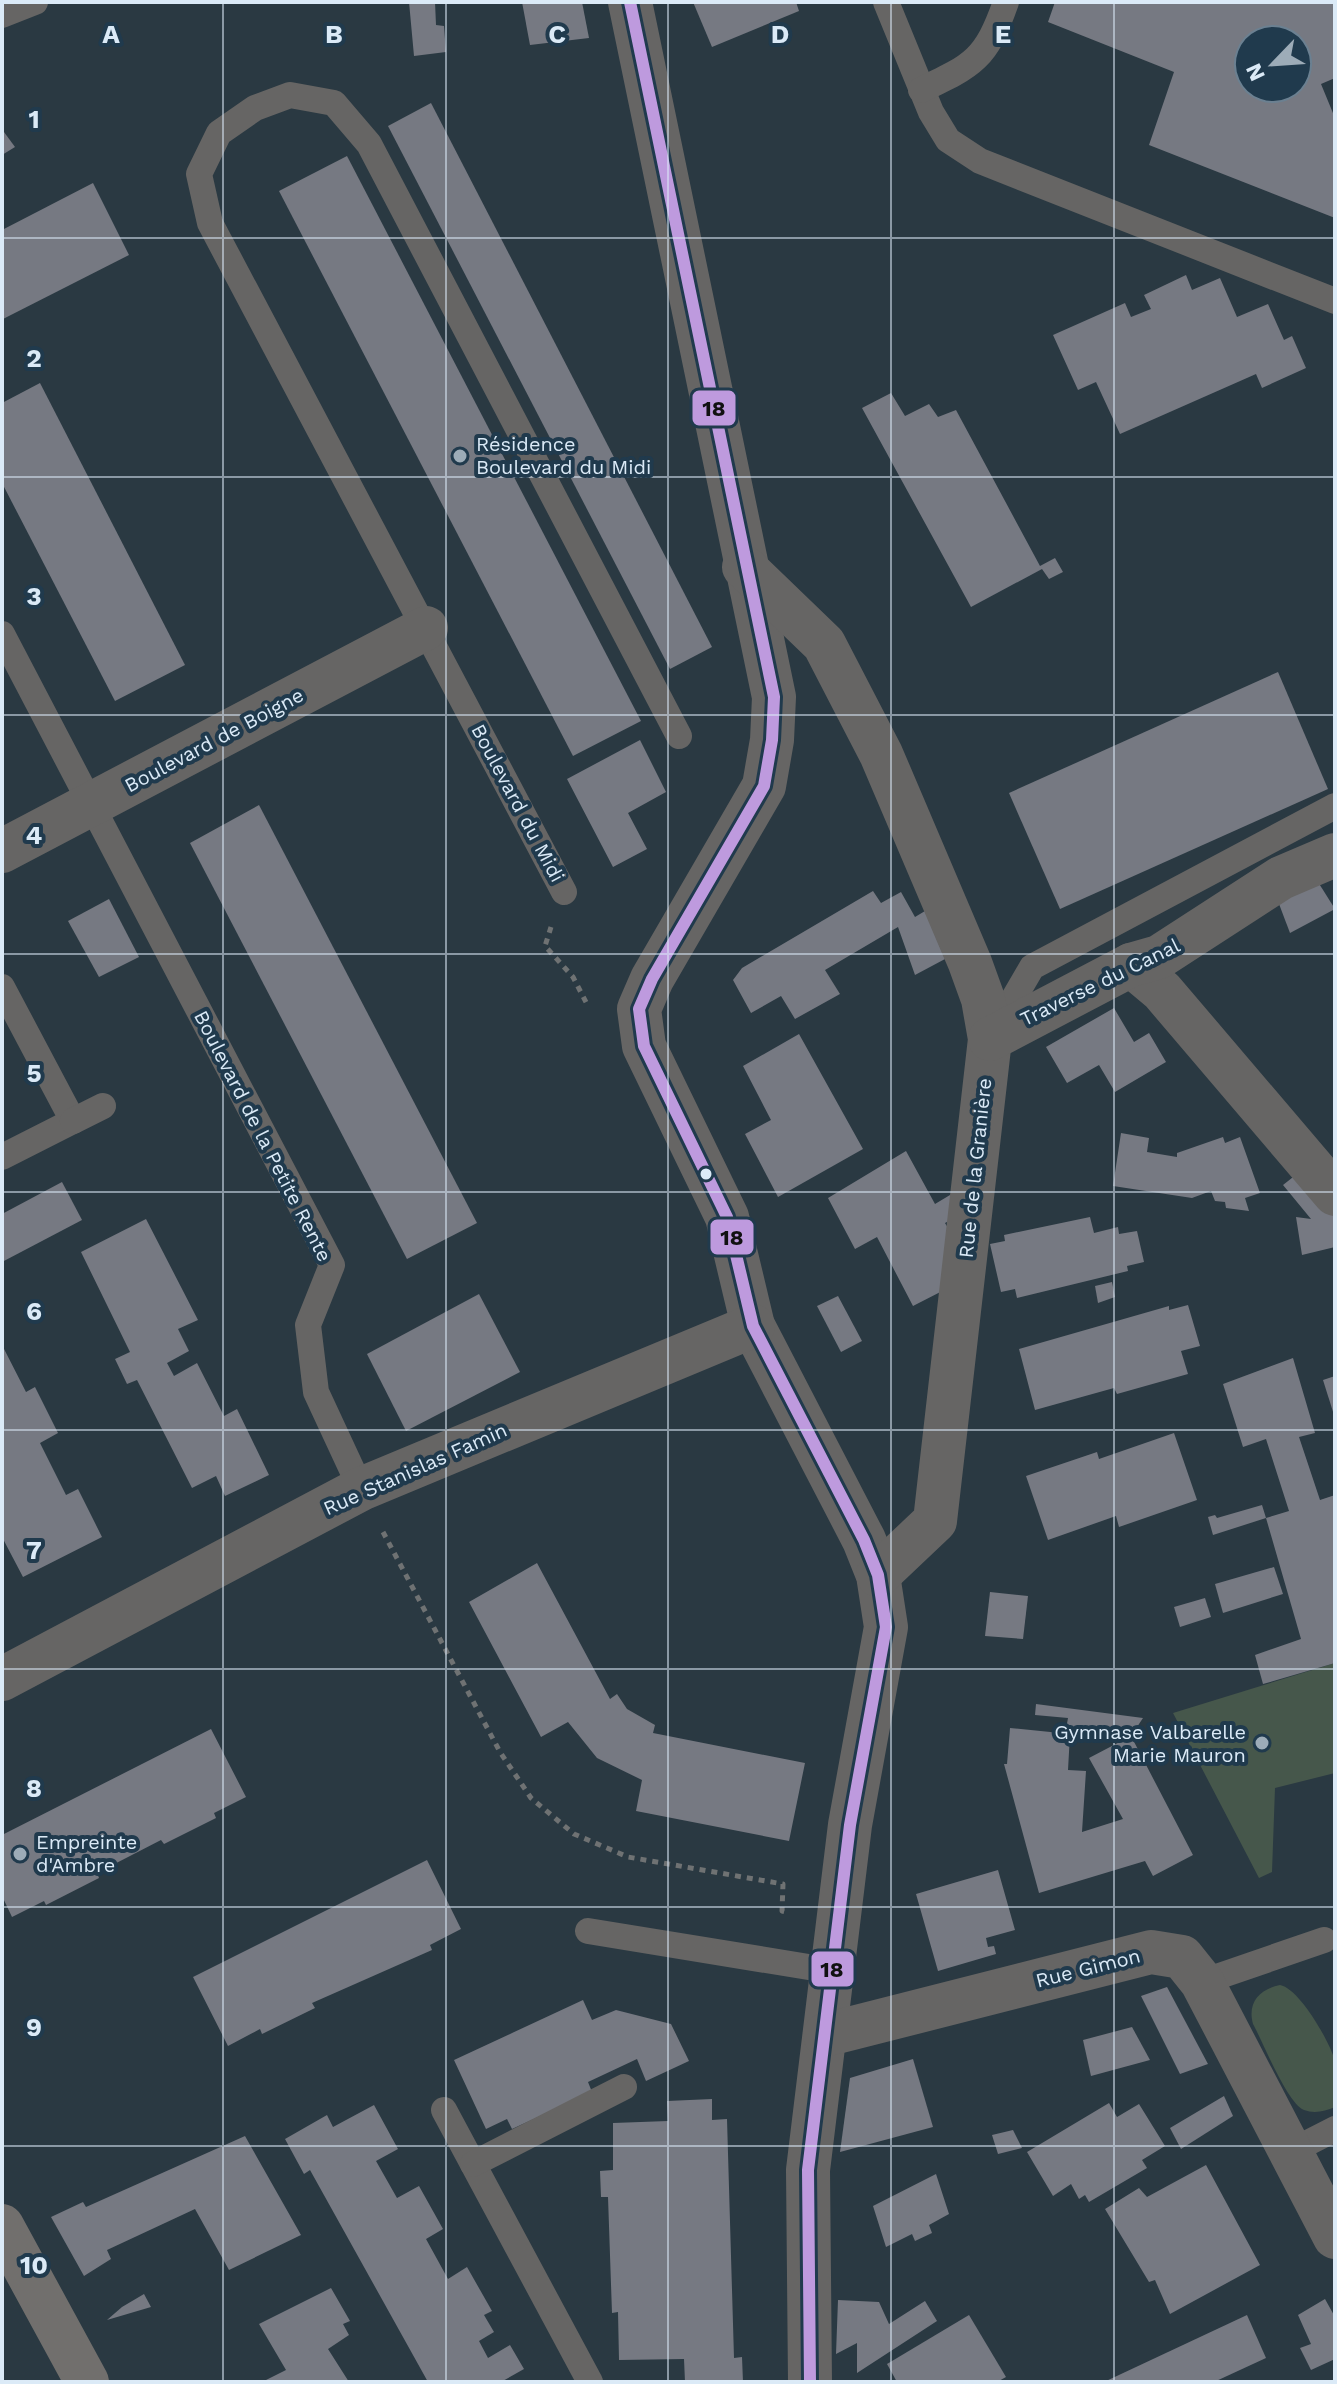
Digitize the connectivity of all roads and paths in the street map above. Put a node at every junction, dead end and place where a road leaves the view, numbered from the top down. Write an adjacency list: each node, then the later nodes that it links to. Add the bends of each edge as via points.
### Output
1 (35, 2): 5 (lane)
2 (630, 2): 8 (street)
3 (886, 2): 6 (lane)
4 (1006, 2): 6 (lane, via 993,40 968,68)
5 (2, 15)
6 (921, 90): 7 (lane, via 948,140 980,161)
7 (1335, 301)
8 (744, 567): 20 (street, Rue de la Granière, via 824,644 881,754 970,963); 25 (street, via 774,697 764,786 639,1009 644,1046 727,1217)
9 (426, 628): 11 (lane, Boulevard du Midi, via 210,223 199,174 219,133 255,108 290,95 334,103 369,144); 12 (street, Boulevard de Boigne); 16 (lane, Boulevard du Midi)
10 (2, 634): 12 (lane, Boulevard de la Petite Rente)
11 (679, 736)
12 (93, 804): 14 (street, Boulevard de Boigne); 26 (lane, Boulevard de la Petite Rente, via 332,1265 308,1325 316,1392)
13 (1335, 806): 20 (lane, via 1032,967)
14 (2, 851)
15 (1335, 855): 17 (street, Traverse du Canal, via 1281,878 1159,957)
16 (564, 892): 19 (path, Boulevard du Midi, via 545,946 573,977)
17 (1131, 965): 20 (street, Traverse du Canal); 24 (street, via 1162,991)
18 (2, 987): 22 (lane)
19 (594, 1015)
20 (990, 1039): 27 (street, Rue de la Granière, via 935,1521)
21 (103, 1106): 22 (lane)
22 (73, 1121): 23 (lane)
23 (2, 1157)
24 (1335, 1194)
25 (753, 1326): 26 (street, Rue Stanislas Famin); 27 (street)
26 (361, 1489): 28 (street, Rue Stanislas Famin); 29 (path, via 500,1752 531,1798 574,1834 628,1857 783,1884 782,1911)
27 (878, 1575): 29 (street, via 886,1627 850,1825)
28 (2, 1679)
29 (839, 1921): 32 (street)
30 (588, 1931): 32 (lane)
31 (1324, 1940): 33 (lane)
32 (833, 1971): 34 (street)
33 (1202, 1982): 34 (street, Rue Gimon, via 1182,1957 1151,1952); 38 (street, Rue Gimon)
34 (825, 2035): 44 (street, via 808,2170)
35 (624, 2087): 39 (lane)
36 (444, 2110): 39 (lane)
37 (1335, 2129): 38 (lane)
38 (1290, 2152): 41 (street, Rue Gimon)
39 (473, 2164): 43 (lane)
40 (2, 2226): 42 (street)
41 (1335, 2237)
42 (87, 2382)
43 (590, 2382)
44 (810, 2382)

